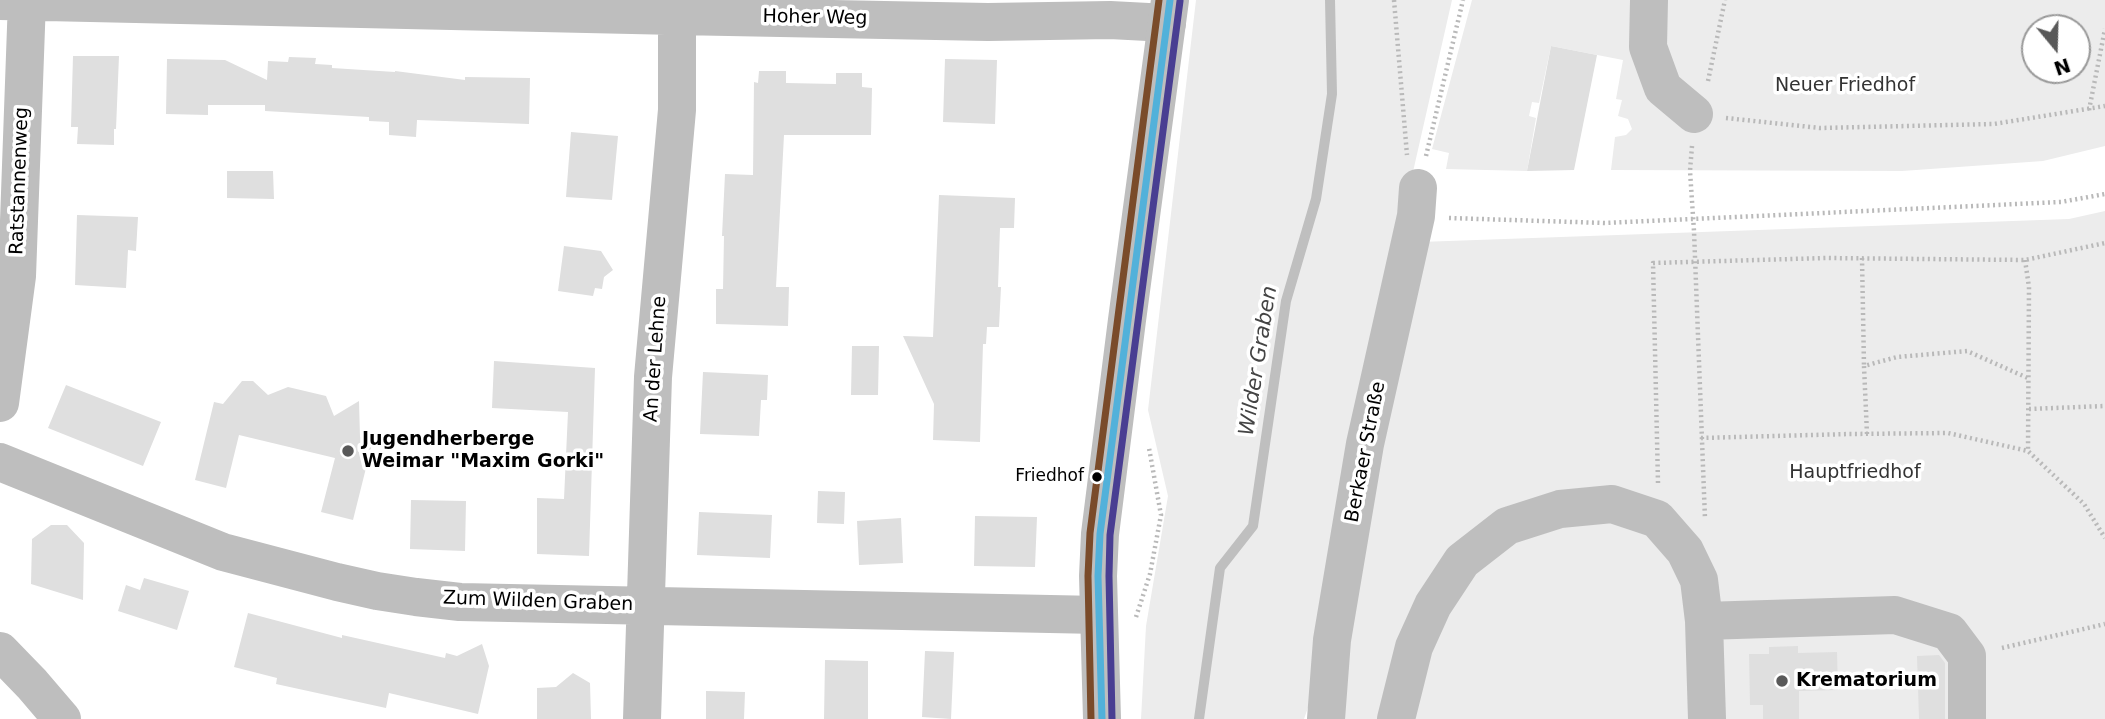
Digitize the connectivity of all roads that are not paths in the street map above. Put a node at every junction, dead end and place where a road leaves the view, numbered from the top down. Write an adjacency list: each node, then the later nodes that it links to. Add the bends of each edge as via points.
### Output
1 (1649, 0): 5 (street, via 1648,47 1663,88)
2 (18, 1): 3 (street, Hoher Weg); 7 (street, Ratstannenweg, via 17,276)
3 (679, 8): 4 (street, Hoher Weg, via 988,22 1110,20); 10 (street, An der Lehne, via 677,110 653,377)
4 (1169, 12): 11 (street, via 1100,534)
5 (1694, 114)
6 (1417, 202): 17 (street, Berkaer Straße, via 1365,444 1332,640)
7 (0, 403)
8 (0, 461): 9 (street); 10 (street, Zum Wilden Graben, via 223,552 363,588 460,602)
9 (0, 478)
10 (644, 606): 11 (street, Zum Wilden Graben); 15 (street, An der Lehne)
11 (1099, 615): 16 (street)
12 (1704, 621): 18 (street, via 1699,580 1685,551 1657,519 1612,504 1560,509 1507,526 1462,562 1433,605 1413,647); 19 (street); 20 (street, via 1895,615 1949,632 1967,656)
13 (0, 650): 14 (street)
14 (62, 719)
15 (642, 719)
16 (1102, 719)
17 (1326, 719)
18 (1396, 719)
19 (1707, 719)
20 (1967, 719)

